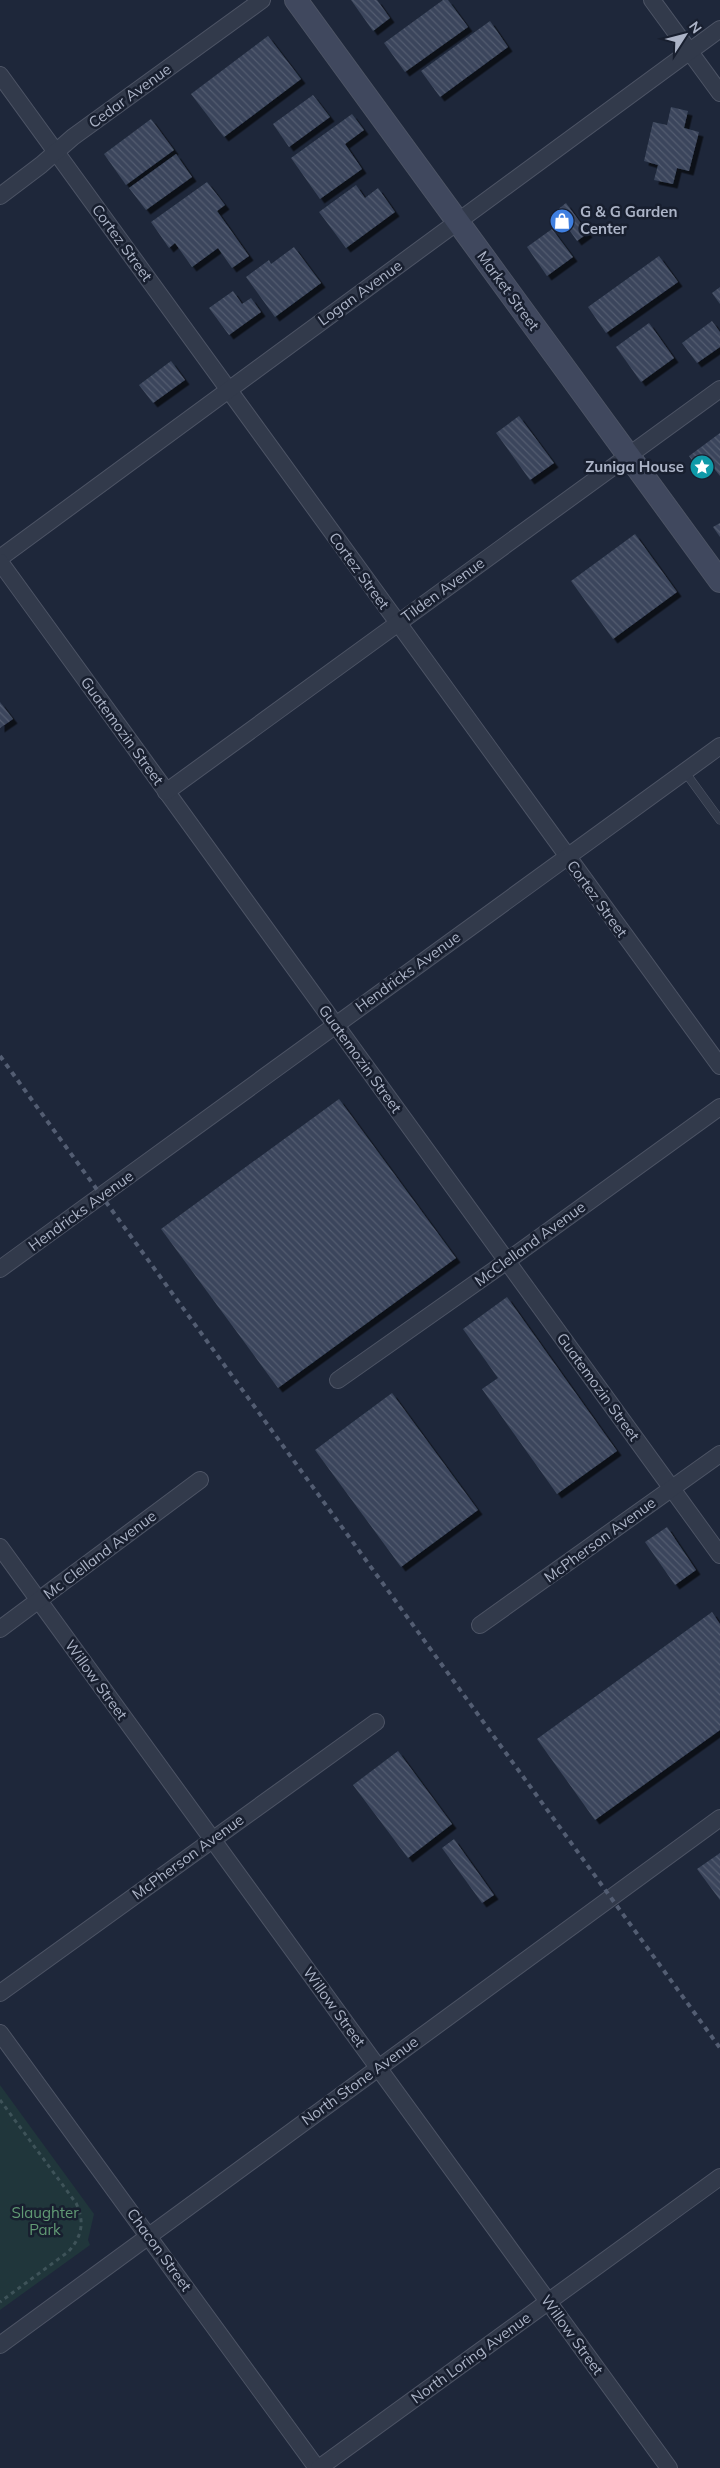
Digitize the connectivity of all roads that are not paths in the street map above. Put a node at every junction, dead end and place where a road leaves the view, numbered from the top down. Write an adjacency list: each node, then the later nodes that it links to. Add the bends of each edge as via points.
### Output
1 (262, 0): 8 (street, Cedar Avenue, via 73,137)
2 (296, 0): 10 (street, Market Street)
3 (652, 0): 5 (street)
4 (720, 28): 5 (street, Logan Avenue)
5 (689, 51): 7 (street); 10 (street, Logan Avenue)
6 (0, 76): 8 (street, Cortez Street)
7 (720, 93)
8 (57, 152): 9 (street, Cedar Avenue); 11 (street, Cortez Street)
9 (0, 196)
10 (458, 222): 11 (street, Logan Avenue); 13 (street, Market Street)
11 (227, 389): 14 (street, Logan Avenue); 17 (street, Cortez Street)
12 (720, 389): 13 (street, Tilden Avenue)
13 (628, 455): 16 (street, Market Street); 17 (street, Tilden Avenue)
14 (0, 558)
15 (0, 562): 20 (street, Guatemozin Street)
16 (720, 581)
17 (397, 623): 20 (street, Tilden Avenue); 22 (street, Cortez Street)
18 (720, 746): 19 (street, Hendricks Avenue)
19 (685, 772): 21 (lane); 22 (street, Hendricks Avenue)
20 (166, 792): 23 (street, Guatemozin Street)
21 (720, 820)
22 (567, 858): 23 (street, Hendricks Avenue); 24 (street, Cortez Street)
23 (335, 1025): 26 (street, Guatemozin Street); 27 (street, Hendricks Avenue)
24 (720, 1066)
25 (720, 1107): 26 (street, McClelland Avenue)
26 (507, 1262): 28 (street, McClelland Avenue); 31 (street, Guatemozin Street)
27 (0, 1269)
28 (338, 1380)
29 (720, 1454): 31 (street, McPherson Avenue)
30 (200, 1480): 34 (street, Mc Clelland Avenue)
31 (672, 1488): 33 (street, Guatemozin Street); 35 (street, McPherson Avenue)
32 (0, 1547): 34 (street, Willow Street)
33 (720, 1555)
34 (39, 1601): 36 (street, Mc Clelland Avenue); 39 (street, Willow Street)
35 (480, 1625)
36 (0, 1629)
37 (376, 1722): 39 (street, McPherson Avenue)
38 (720, 1818): 42 (street, North Stone Avenue)
39 (212, 1839): 40 (street, McPherson Avenue); 42 (street, Willow Street)
40 (0, 1994)
41 (0, 2033): 44 (street, Chacon Street)
42 (378, 2068): 44 (street, North Stone Avenue); 45 (street, Willow Street)
43 (720, 2177): 45 (street, North Loring Avenue)
44 (149, 2236): 46 (street, North Stone Avenue); 47 (street, Chacon Street)
45 (549, 2303): 47 (street, North Loring Avenue); 48 (street, Willow Street)
46 (0, 2345)
47 (318, 2468)
48 (668, 2468)

